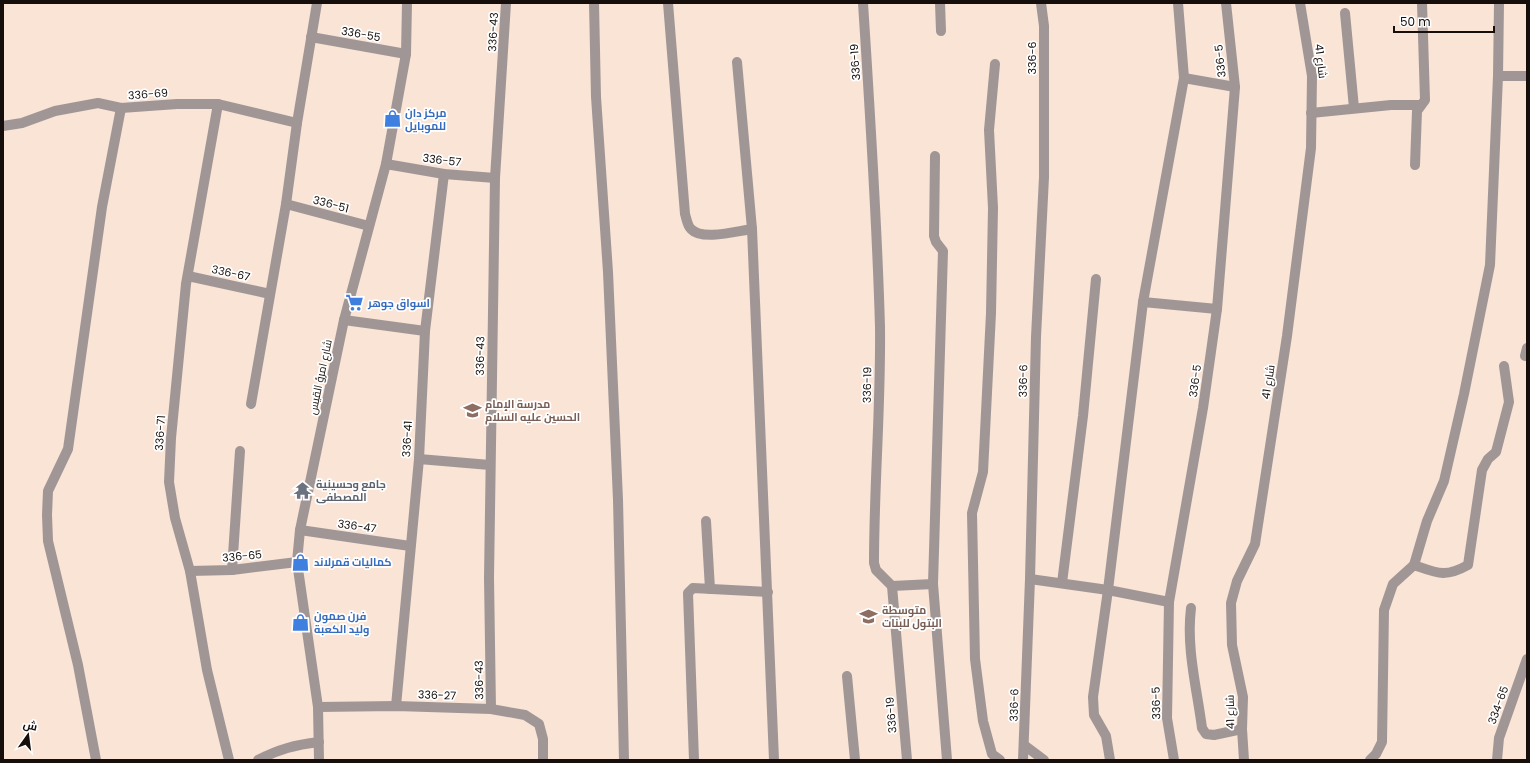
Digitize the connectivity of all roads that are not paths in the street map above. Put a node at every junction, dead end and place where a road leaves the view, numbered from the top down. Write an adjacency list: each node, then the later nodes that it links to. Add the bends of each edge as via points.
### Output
1 (317, 3): 16 (street)
2 (406, 3): 17 (street, شارع امرؤ القيس)
3 (506, 3): 35 (street, 336-43)
4 (594, 3): 80 (street, via 596,97 608,272 618,500)
5 (668, 3): 38 (street, via 685,214 688,225 696,233 707,236)
6 (863, 3): 61 (street, 336-19, via 873,152 880,328 874,563 876,570)
7 (940, 3): 15 (street)
8 (1041, 3): 58 (street, 336-6, via 1044,26 1044,177 1036,337)
9 (1178, 3): 22 (street)
10 (1226, 3): 23 (street, 336-5)
11 (1300, 3): 28 (street, شارع 41, via 1312,76)
12 (1422, 3): 25 (street, via 1424,100)
13 (1499, 3): 20 (street)
14 (1345, 13): 27 (street)
15 (941, 31)
16 (312, 37): 17 (street, 336-55); 29 (street)
17 (406, 54): 32 (street, شارع امرؤ القيس)
18 (737, 62): 38 (street)
19 (995, 64): 86 (street, via 989,130 993,208 983,472 972,513 975,659 983,721 992,754)
20 (1498, 76): 21 (street); 55 (street, via 1490,265 1444,481 1426,521)
21 (1527, 76)
22 (1184, 78): 23 (street); 42 (street)
23 (1235, 87): 43 (street, 336-5)
24 (218, 104): 26 (street, 336-69); 29 (street, 336-69); 39 (street, 336-71)
25 (1420, 105): 27 (street); 33 (street, via 1417,111)
26 (121, 108): 30 (street, 336-69, via 98,103 55,111 22,123); 75 (street, via 102,207 68,449 48,490 47,503 48,541 78,665)
27 (1354, 108): 28 (street)
28 (1311, 112): 72 (street, شارع 41, via 1311,148 1287,336 1255,544 1237,581 1231,603 1232,645 1243,697)
29 (297, 122): 36 (street)
30 (3, 126)
31 (935, 156): 60 (street, via 934,236 943,251)
32 (386, 164): 34 (street, 336-57); 37 (street, شارع امرؤ القيس)
33 (1415, 165)
34 (444, 174): 35 (street, 336-57); 45 (street, 336-41)
35 (495, 178): 50 (street, 336-43)
36 (286, 204): 37 (street, 336-51); 41 (street)
37 (369, 226): 44 (street, شارع امرؤ القيس)
38 (752, 229): 64 (street)
39 (188, 276): 41 (street, 336-67); 57 (street, 336-71, via 171,430 169,482 175,518)
40 (1096, 279): 59 (street, via 1083,416)
41 (270, 294): 47 (street)
42 (1143, 302): 43 (street); 63 (street)
43 (1217, 309): 65 (street, 336-5, via 1203,408)
44 (344, 320): 45 (street); 52 (street, شارع امرؤ القيس)
45 (425, 331): 49 (street, 336-41)
46 (1504, 366): 55 (street, via 1509,402 1496,452 1482,470 1468,565 1455,573 1442,574)
47 (251, 404)
48 (240, 451): 56 (street)
49 (419, 459): 50 (street); 53 (street, 336-41)
50 (490, 465): 71 (street, 336-43)
51 (706, 522): 62 (street)
52 (300, 530): 53 (street, 336-47); 54 (street, شارع امرؤ القيس)
53 (410, 546): 69 (street, 336-41)
54 (297, 562): 56 (street, 336-65); 70 (street, شارع امرؤ القيس)
55 (1414, 565): 92 (street, via 1393,584 1384,610 1382,742)
56 (232, 570): 57 (street, 336-65)
57 (190, 571): 76 (street, 336-71, via 207,670)
58 (1030, 579): 59 (street); 74 (street, 336-6)
59 (1062, 583): 63 (street)
60 (933, 584): 61 (street); 85 (street)
61 (892, 586): 84 (street, 336-19)
62 (710, 589): 64 (street); 81 (street, via 693,588 688,593)
63 (1108, 590): 65 (street); 89 (street, via 1093,697 1094,715 1106,736)
64 (768, 592): 82 (street)
65 (1169, 602): 90 (street, 336-5, via 1167,718)
66 (1191, 608): 72 (street, via 1191,655 1202,728 1206,734)
67 (1527, 659): 93 (street, 334-65, via 1499,738)
68 (847, 676): 83 (street)
69 (396, 706): 70 (street, 336-27); 71 (street, 336-27)
70 (318, 707): 73 (street, شارع امرؤ القيس)
71 (491, 709): 79 (street, 336-27, via 525,715 539,724 543,739)
72 (1242, 729): 91 (street, شارع 41)
73 (319, 742): 77 (street, via 293,745); 78 (street, شارع امرؤ القيس)
74 (1024, 745): 87 (street, 336-6); 88 (street)
75 (96, 760)
76 (229, 760)
77 (258, 760)
78 (319, 760)
79 (543, 760)
80 (624, 760)
81 (694, 760)
82 (774, 760)
83 (855, 760)
84 (907, 760)
85 (947, 760)
86 (1000, 760)
87 (1023, 760)
88 (1044, 760)
89 (1110, 760)
90 (1174, 760)
91 (1244, 760)
92 (1370, 760)
93 (1497, 760)

